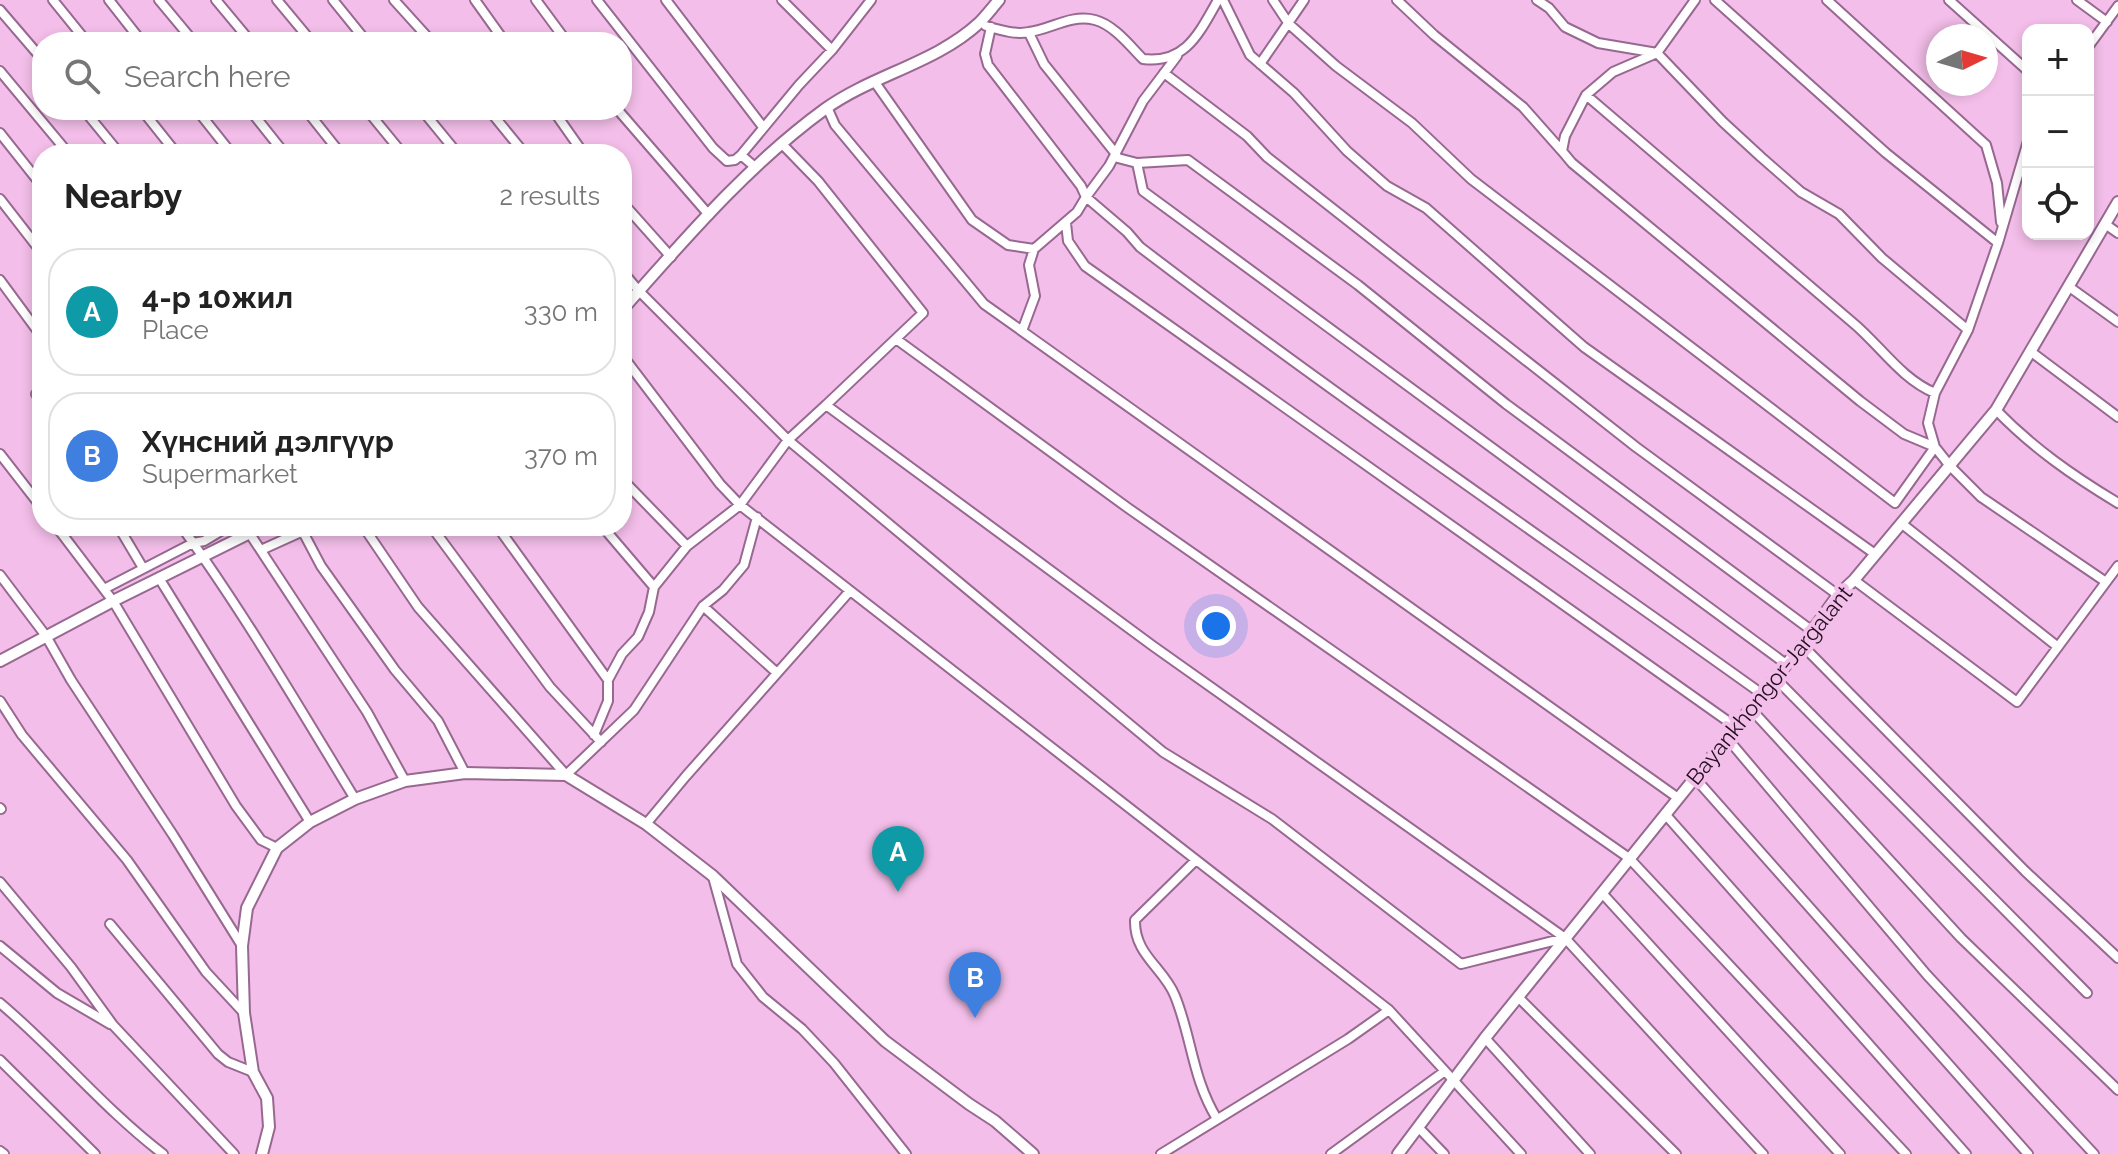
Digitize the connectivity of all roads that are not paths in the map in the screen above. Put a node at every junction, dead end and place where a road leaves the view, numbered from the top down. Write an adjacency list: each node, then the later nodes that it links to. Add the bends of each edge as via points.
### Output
1 (53, 0): 31 (street)
2 (109, 0): 32 (street)
3 (159, 0): 33 (street)
4 (216, 0): 34 (street)
5 (277, 0): 35 (street)
6 (333, 0): 36 (street)
7 (394, 0): 37 (street)
8 (475, 0): 38 (street)
9 (536, 0): 39 (street)
10 (597, 0): 40 (street)
11 (666, 0): 67 (street)
12 (782, 0): 45 (street)
13 (871, 0): 45 (street)
14 (999, 0): 28 (street)
15 (1220, 0): 47 (street); 48 (street)
16 (1273, 0): 29 (street)
17 (1304, 0): 29 (street)
18 (1397, 0): 80 (street, via 1523,107)
19 (1537, 0): 46 (street, via 1565,27 1598,43)
20 (1695, 0): 46 (street)
21 (1715, 0): 97 (street, via 1886,153)
22 (1827, 0): 94 (street, via 1986,145)
23 (1949, 0): 49 (street)
24 (2077, 0): 27 (street)
25 (2118, 6): 27 (street)
26 (0, 10): 44 (street)
27 (2107, 22): 42 (street)
28 (979, 24): 30 (street); 52 (street)
29 (1289, 24): 48 (street); 122 (street, via 1412,123 1471,179)
30 (991, 27): 41 (street); 87 (street, via 988,65)
31 (79, 32)
32 (134, 32)
33 (186, 32)
34 (243, 32)
35 (304, 32)
36 (359, 32)
37 (423, 32)
38 (498, 32)
39 (560, 32)
40 (622, 32)
41 (1029, 33): 47 (street, via 1069,19 1097,20 1143,59); 82 (street, via 1044,64)
42 (2094, 39)
43 (632, 45): 81 (street, via 713,148 727,161)
44 (32, 47)
45 (832, 50): 67 (street)
46 (1657, 53): 53 (street, via 1613,72); 107 (street, via 1761,157 1801,192 1839,214)
47 (1177, 56): 51 (street)
48 (1260, 64): 142 (street, via 1347,151 1426,208 1584,347)
49 (2022, 66)
50 (0, 71): 55 (street)
51 (1164, 73): 82 (street); 153 (street, via 1636,447)
52 (874, 81): 54 (street); 98 (street, via 972,220 1008,245)
53 (1586, 95): 80 (street); 112 (street, via 1857,326 1900,370)
54 (827, 107): 79 (street); 108 (street, via 835,125 984,304)
55 (32, 109)
56 (41, 120): 69 (street)
57 (92, 120): 70 (street)
58 (150, 120): 71 (street)
59 (205, 120): 72 (street)
60 (258, 120): 73 (street)
61 (314, 120): 74 (street)
62 (375, 120): 75 (street)
63 (430, 120): 76 (street)
64 (497, 120): 77 (street)
65 (560, 120): 78 (street)
66 (627, 120): 91 (street)
67 (763, 127): 81 (street)
68 (0, 133): 86 (street)
69 (61, 144)
70 (112, 144)
71 (169, 144)
72 (224, 144)
73 (277, 144)
74 (333, 144)
75 (395, 144)
76 (450, 144)
77 (517, 144)
78 (577, 144)
79 (782, 144): 85 (street); 109 (street, via 923,313)
80 (1562, 151): 117 (street, via 1860,401 1904,434)
81 (741, 155): 85 (street)
82 (1115, 155): 84 (street); 87 (street)
83 (2022, 161): 94 (street)
84 (1137, 163): 156 (street, via 1188,160); 161 (street, via 1143,191)
85 (755, 167): 91 (street)
86 (32, 173)
87 (1086, 197): 92 (street); 165 (street, via 1140,247 1334,392)
88 (0, 199): 96 (street)
89 (2118, 202): 93 (street, Bayankhongor-Jargalant)
90 (632, 213): 99 (street)
91 (709, 215): 99 (street)
92 (1066, 223): 98 (street); 168 (street, via 1068,241 1085,266)
93 (2105, 224): 95 (street); 102 (street, Bayankhongor-Jargalant)
94 (2002, 227): 97 (street)
95 (2118, 233)
96 (32, 240)
97 (1998, 243): 107 (street)
98 (1034, 249): 108 (street, via 1029,265 1035,296)
99 (671, 257): 103 (street)
100 (0, 280): 106 (street)
101 (632, 283): 103 (street)
102 (2068, 286): 105 (street); 110 (street, Bayankhongor-Jargalant)
103 (639, 291): 104 (street); 116 (street)
104 (632, 299)
105 (2118, 322)
106 (32, 323)
107 (1968, 330): 112 (street)
108 (1022, 331): 175 (street)
109 (896, 339): 113 (street); 181 (street)
110 (2030, 351): 114 (street, Bayankhongor-Jargalant); 115 (street)
111 (632, 368): 124 (street)
112 (1935, 393): 117 (street, via 1928,423)
113 (826, 405): 116 (street); 187 (street, via 1153,646)
114 (1996, 410): 119 (street, Bayankhongor-Jargalant); 123 (street, via 2067,472)
115 (2118, 417)
116 (788, 440): 124 (street); 187 (street, via 1163,752 1272,819 1461,964)
117 (1935, 447): 119 (street); 122 (street)
118 (0, 454): 121 (street)
119 (1950, 466): 126 (street, Bayankhongor-Jargalant); 149 (street, via 1991,505)
120 (632, 489): 140 (street)
121 (32, 495)
122 (1895, 503): 126 (street)
123 (2118, 503)
124 (740, 505): 125 (street); 140 (street)
125 (757, 517): 152 (street); 155 (street, via 744,565)
126 (1904, 519): 142 (street, Bayankhongor-Jargalant); 159 (street)
127 (64, 536): 151 (street)
128 (124, 536): 145 (street)
129 (188, 536): 139 (street)
130 (212, 536): 139 (street)
131 (246, 536): 143 (street)
132 (251, 536): 141 (street)
133 (294, 536): 141 (street)
134 (305, 536): 171 (street, via 395,670 438,721)
135 (370, 536): 172 (street, via 418,607)
136 (438, 536): 169 (street, via 550,687)
137 (504, 536): 164 (street)
138 (611, 536): 150 (street)
139 (193, 543): 143 (street); 145 (street)
140 (687, 546): 150 (street)
141 (261, 550): 174 (street, via 367,712)
142 (1875, 554): 148 (street, Bayankhongor-Jargalant)
143 (203, 557): 147 (street); 176 (street)
144 (2118, 566): 149 (street)
145 (143, 568): 151 (street)
146 (0, 575): 157 (street)
147 (159, 578): 154 (street); 178 (street)
148 (1854, 580): 153 (street, Bayankhongor-Jargalant); 159 (street, via 2017,702)
149 (2106, 582): 159 (street)
150 (654, 587): 164 (street, via 638,637)
151 (104, 589): 154 (street)
152 (849, 592): 162 (street); 182 (street)
153 (1838, 595): 156 (street, Bayankhongor-Jargalant)
154 (113, 601): 157 (street); 180 (street, via 236,806 261,840)
155 (703, 606): 162 (street); 169 (street, via 634,710)
156 (1811, 630): 158 (street, Bayankhongor-Jargalant)
157 (46, 636): 160 (street); 189 (street)
158 (1802, 645): 161 (street, Bayankhongor-Jargalant); 190 (street)
159 (2058, 647)
160 (0, 661)
161 (1786, 664): 163 (street, Bayankhongor-Jargalant)
162 (777, 673): 179 (street)
163 (1775, 678): 165 (street, Bayankhongor-Jargalant); 191 (street)
164 (608, 680): 169 (street)
165 (1762, 694): 167 (street, Bayankhongor-Jargalant)
166 (0, 701): 195 (street, via 22,735 127,860 206,972)
167 (1750, 708): 168 (street, Bayankhongor-Jargalant); 202 (street, via 1961,938)
168 (1736, 727): 170 (street, Bayankhongor-Jargalant)
169 (597, 738): 172 (street)
170 (1727, 738): 173 (street, Bayankhongor-Jargalant); 223 (street, via 1927,975)
171 (465, 773): 172 (street); 174 (street)
172 (566, 775): 179 (street)
173 (1695, 778): 175 (street, Bayankhongor-Jargalant); 222 (street)
174 (405, 781): 176 (street)
175 (1678, 798): 177 (street, Bayankhongor-Jargalant)
176 (355, 799): 178 (street)
177 (1665, 814): 181 (street, Bayankhongor-Jargalant); 221 (street)
178 (310, 822): 180 (street)
179 (646, 824): 183 (street)
180 (277, 848): 189 (street, via 247,908)
181 (1629, 858): 185 (street, Bayankhongor-Jargalant); 220 (street)
182 (1195, 861): 194 (street); 203 (street, via 1135,920 1134,932 1174,993 1202,1096)
183 (713, 876): 209 (street, via 737,964 763,997 834,1063); 210 (street, via 885,1041)
184 (0, 882): 196 (street)
185 (1602, 893): 187 (street, Bayankhongor-Jargalant); 219 (street)
186 (110, 924): 200 (street, via 218,1054)
187 (1565, 938): 192 (street, Bayankhongor-Jargalant); 218 (street)
188 (0, 946): 196 (street, via 57,993)
189 (242, 946): 195 (street)
190 (2118, 958)
191 (2087, 993)
192 (1518, 997): 197 (street, Bayankhongor-Jargalant); 217 (street)
193 (0, 1003): 206 (street)
194 (1389, 1010): 199 (street); 203 (street)
195 (244, 1013): 200 (street)
196 (113, 1025): 207 (street)
197 (1485, 1038): 201 (street, Bayankhongor-Jargalant); 216 (street)
198 (0, 1060): 205 (street)
199 (1445, 1071): 201 (street); 212 (street)
200 (253, 1072): 208 (street, via 267,1098 269,1127)
201 (1454, 1081): 204 (street, Bayankhongor-Jargalant); 215 (street)
202 (2118, 1090)
203 (1217, 1119): 211 (street)
204 (1418, 1127): 213 (street, Bayankhongor-Jargalant); 214 (street)
205 (95, 1154)
206 (163, 1154)
207 (234, 1154)
208 (262, 1154)
209 (906, 1154)
210 (1033, 1154)
211 (1161, 1154)
212 (1331, 1154)
213 (1398, 1154)
214 (1444, 1154)
215 (1521, 1154)
216 (1590, 1154)
217 (1676, 1154)
218 (1763, 1154)
219 (1840, 1154)
220 (1906, 1154)
221 (1966, 1154)
222 (2028, 1154)
223 (2094, 1154)

